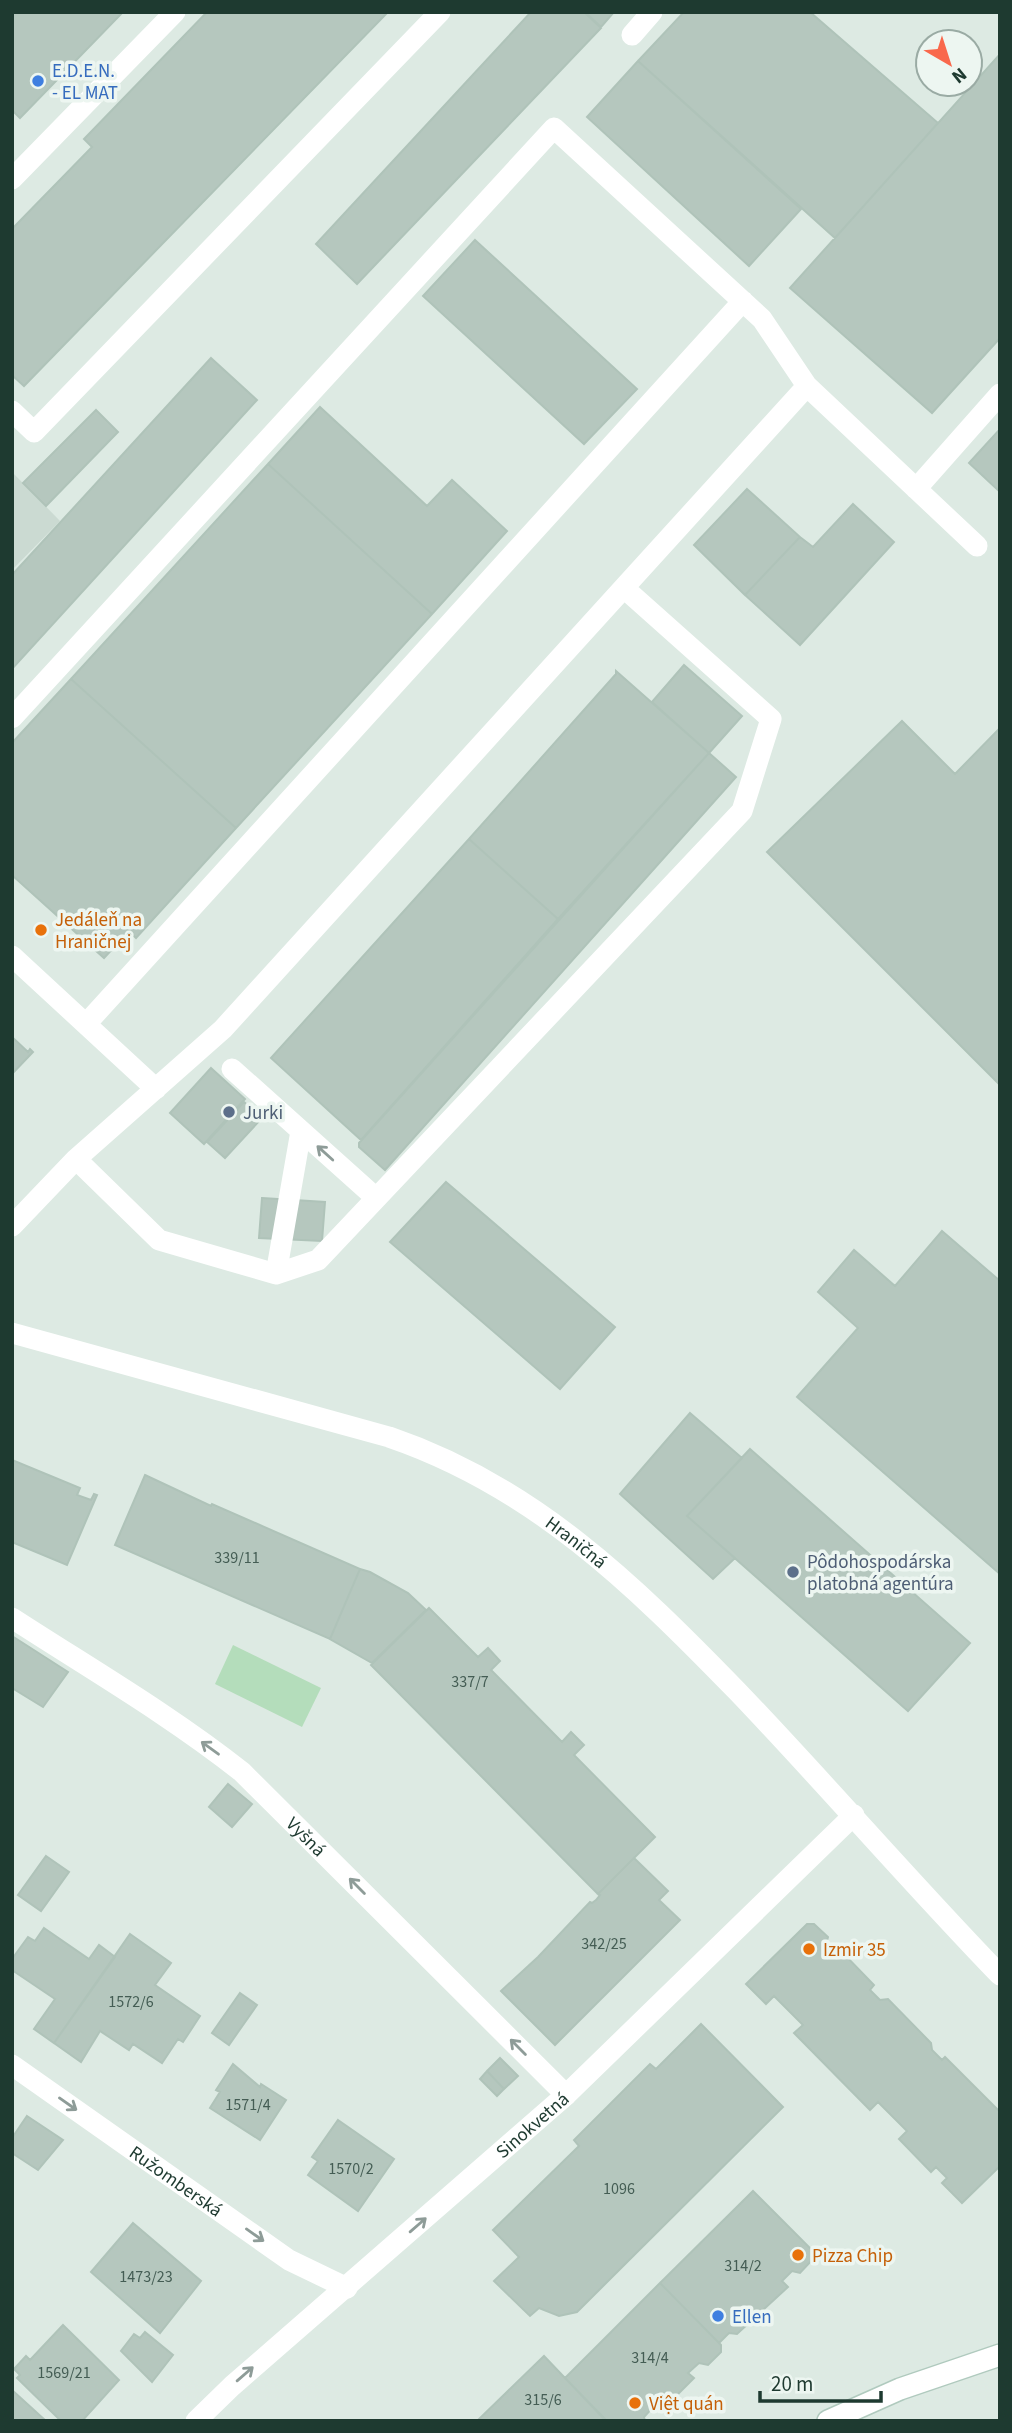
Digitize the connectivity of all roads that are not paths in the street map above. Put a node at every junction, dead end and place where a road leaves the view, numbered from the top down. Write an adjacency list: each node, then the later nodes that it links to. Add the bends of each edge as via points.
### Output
1 (175, 12): 5 (street)
2 (440, 12): 9 (street, via 34,432)
3 (652, 12): 4 (street)
4 (632, 35)
5 (12, 180)
6 (743, 301): 7 (street, via 762,319); 13 (street, via 554,128); 15 (street)
7 (807, 386): 10 (street); 12 (street)
8 (1000, 394): 10 (street)
9 (12, 411)
10 (916, 489): 11 (street)
11 (977, 546)
12 (624, 588): 17 (street, via 223,1029); 20 (street, via 771,719 742,811)
13 (12, 718)
14 (12, 956): 15 (street)
15 (86, 1024): 17 (street)
16 (232, 1069): 18 (street)
17 (156, 1089): 19 (street)
18 (301, 1131): 20 (street, one-way to 18); 22 (street)
19 (76, 1159): 21 (street); 22 (street, via 159,1240)
20 (376, 1198): 22 (street, via 318,1260)
21 (12, 1226)
22 (275, 1274)
23 (12, 1333): 25 (street, Hraničná, via 389,1437 445,1458 502,1488 567,1532 643,1595)
24 (12, 1618): 28 (street, Vyšná, one-way to 24, via 242,1772)
25 (854, 1815): 26 (street, Hraničná); 28 (street, Sinokvetná)
26 (1000, 1975)
27 (12, 2065): 29 (street, Ružomberská, one-way to 29, via 289,2260)
28 (566, 2095): 29 (street, Sinokvetná, one-way to 28)
29 (346, 2288): 31 (street, Sinokvetná, one-way to 29)
30 (1000, 2354): 32 (street, via 900,2389)
31 (196, 2421)
32 (828, 2421)

